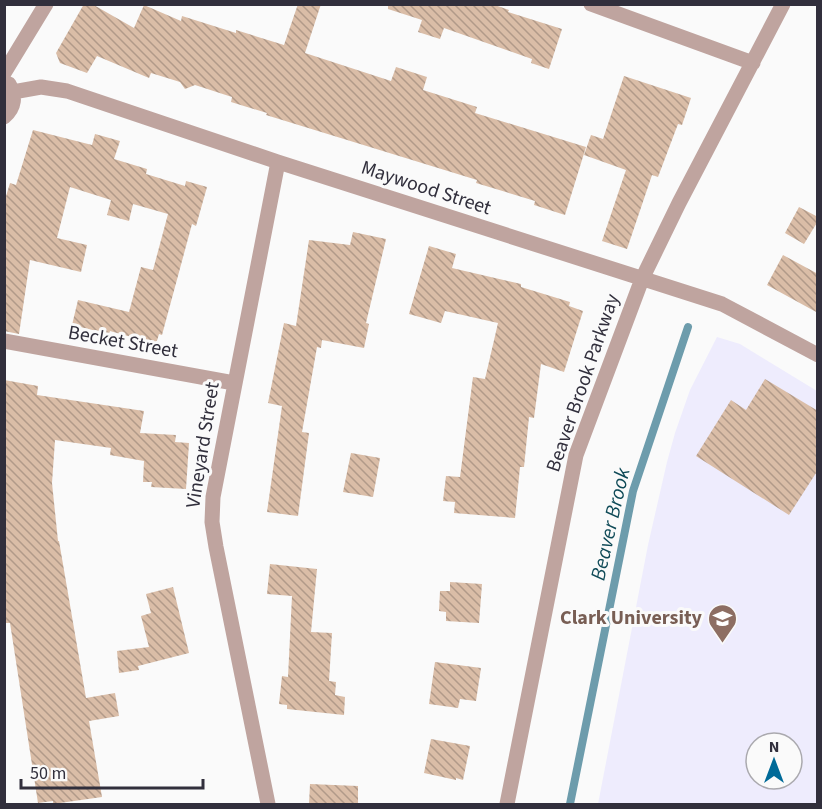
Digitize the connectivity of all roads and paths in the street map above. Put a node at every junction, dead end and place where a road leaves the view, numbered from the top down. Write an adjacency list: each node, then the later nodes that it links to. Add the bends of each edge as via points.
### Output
1 (46, 4): 5 (street)
2 (591, 4): 4 (street)
3 (783, 4): 4 (street, Beaver Brook Parkway)
4 (753, 63): 9 (street, Beaver Brook Parkway)
5 (4, 73)
6 (9, 86): 7 (street, via 13,106); 8 (street, Maywood Street, via 60,89)
7 (4, 117)
8 (278, 162): 9 (street, Maywood Street); 12 (street, Vineyard Street)
9 (642, 279): 11 (street, Maywood Street, via 722,304); 14 (street, Beaver Brook Parkway, via 576,455)
10 (4, 341): 12 (street, Becket Street)
11 (818, 355)
12 (234, 383): 13 (street, Vineyard Street, via 216,473 212,522)
13 (268, 804)
14 (507, 804)

